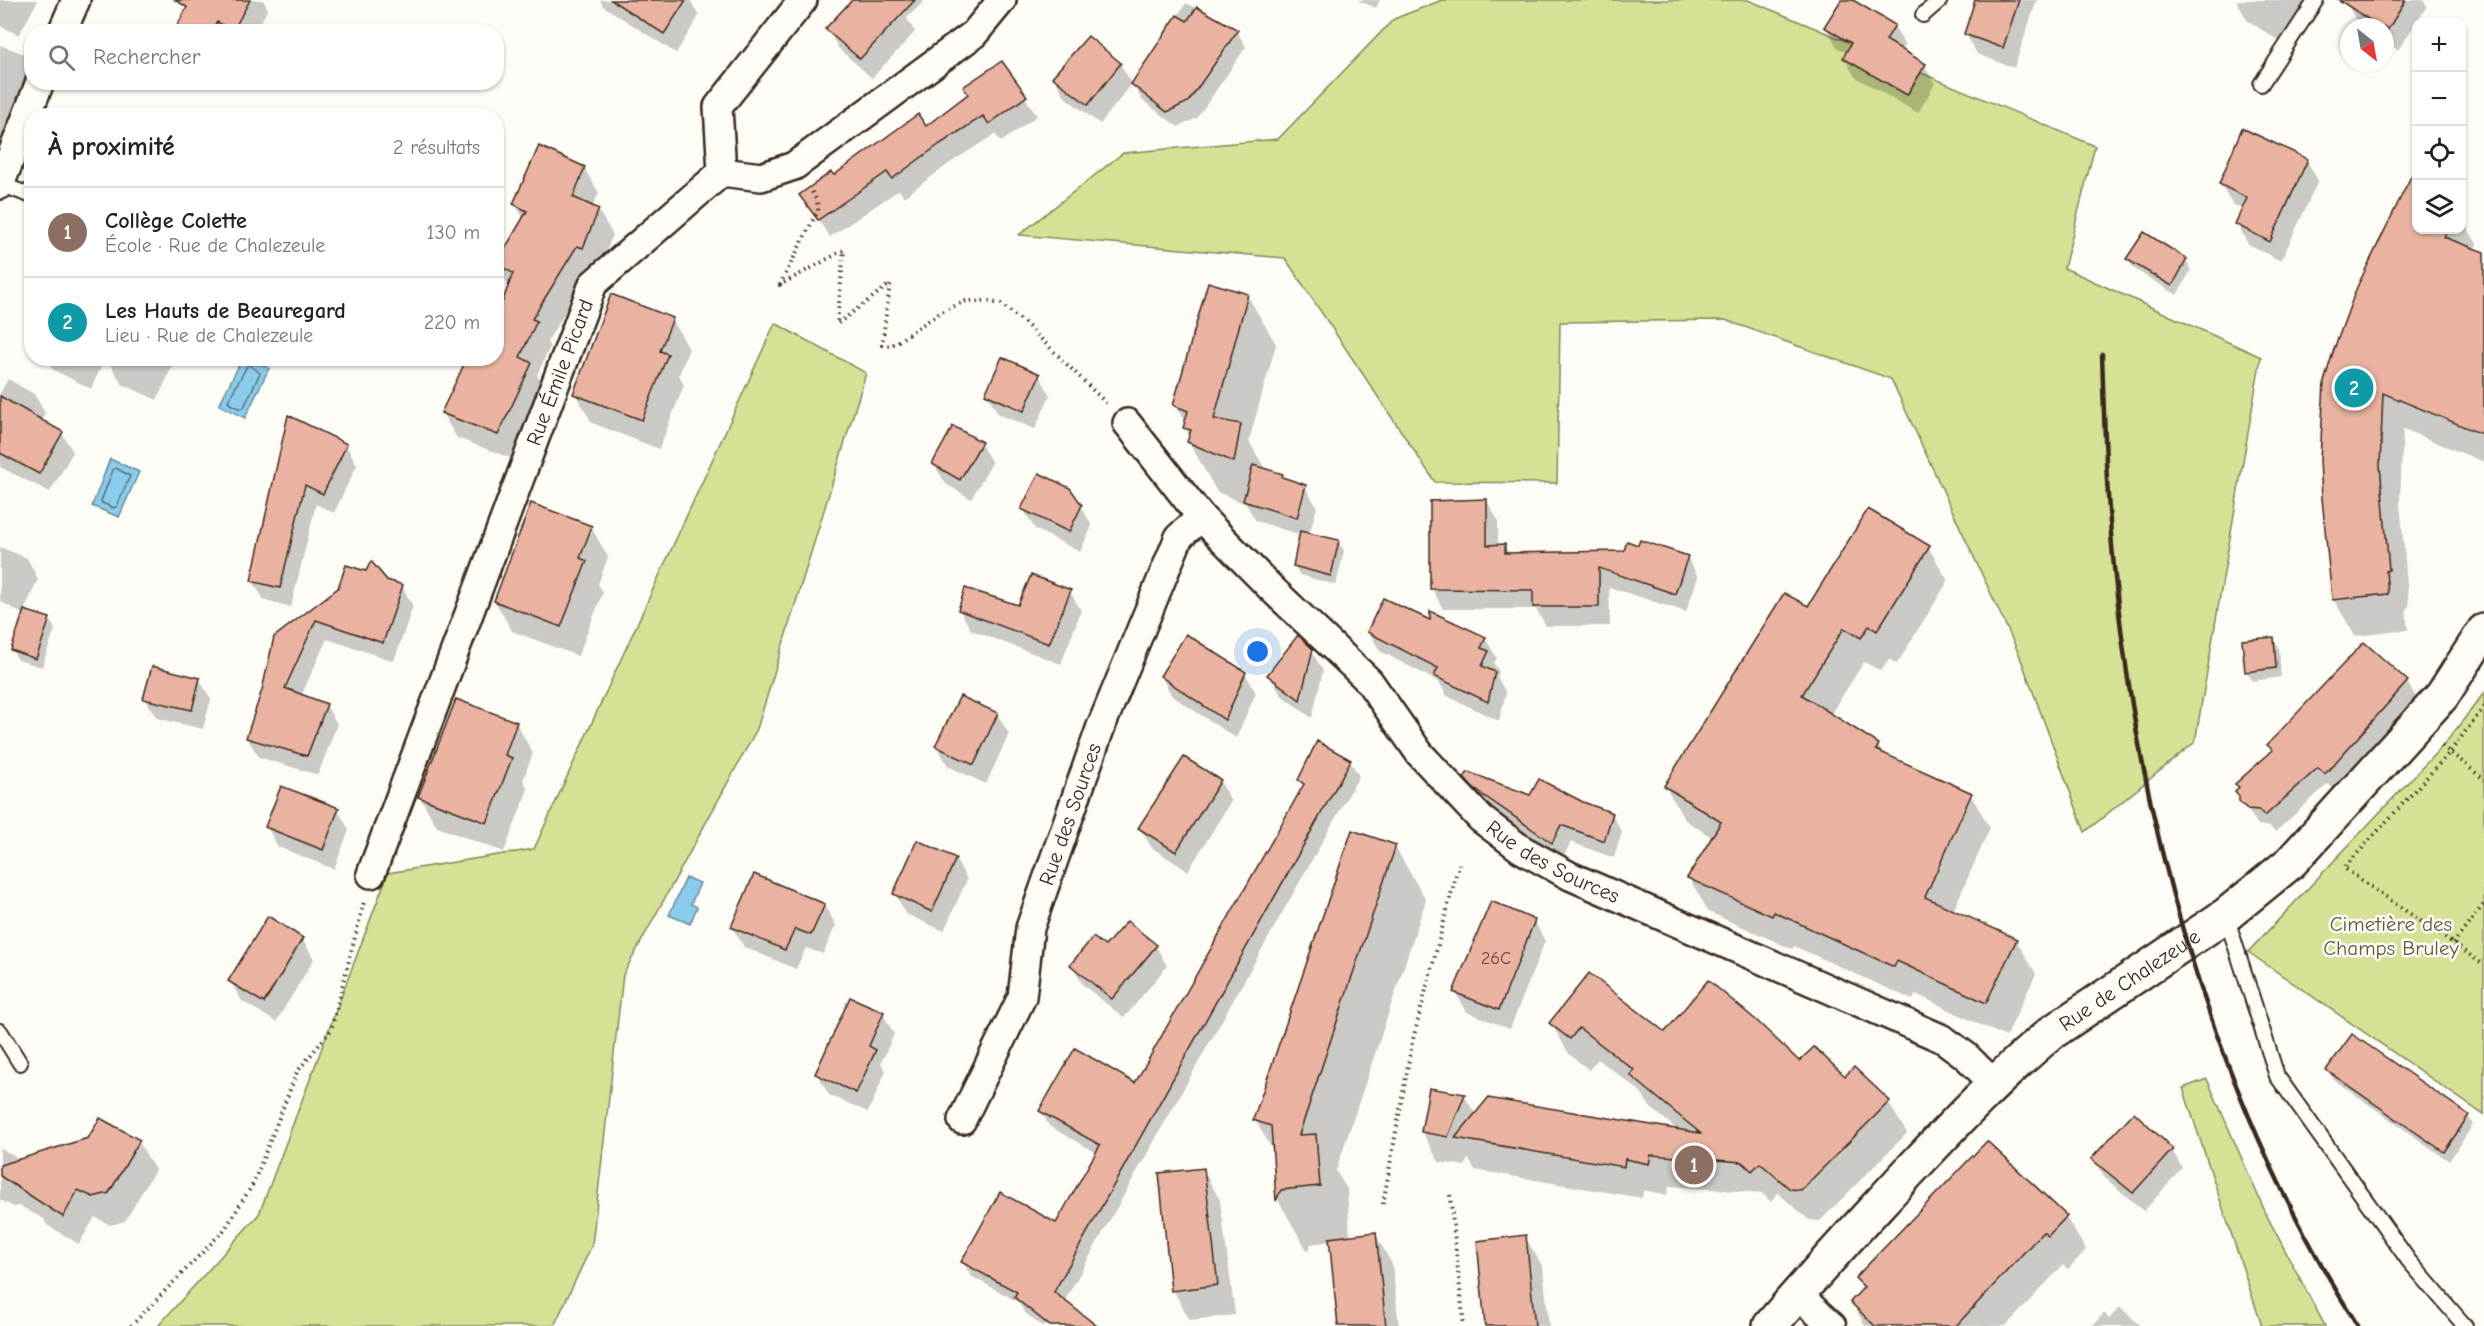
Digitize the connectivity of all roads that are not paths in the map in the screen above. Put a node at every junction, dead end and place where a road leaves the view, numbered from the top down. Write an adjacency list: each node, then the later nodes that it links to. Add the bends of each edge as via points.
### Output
1 (76, 0): 7 (street)
2 (803, 0): 13 (street, via 717,108)
3 (1002, 0): 13 (street, via 974,34 794,166 761,177)
4 (1940, 0): 6 (lane)
5 (2316, 0): 8 (lane)
6 (1923, 15)
7 (66, 24)
8 (2261, 84)
9 (36, 90): 10 (street)
10 (28, 108)
11 (24, 116): 12 (street)
12 (6, 155): 14 (street)
13 (722, 172): 19 (street, Rue Émile Picard, via 593,284)
14 (0, 184): 15 (lane)
15 (24, 193)
16 (1127, 423): 17 (street, Rue des Sources)
17 (1201, 517): 23 (street, Rue des Sources, via 1369,681 1420,754 1481,819 1521,849 1570,876 1944,1039); 24 (street, Rue des Sources, via 1179,537 1100,729 1030,928 1022,997)
18 (2484, 631): 20 (street, Rue de Chalezeule, via 2442,696 2352,797 2291,862)
19 (371, 874)
20 (2226, 915): 23 (street, Rue de Chalezeule, via 2051,1033); 28 (lane, via 2277,1076 2409,1261)
21 (0, 1031): 22 (lane)
22 (20, 1063)
23 (1994, 1084): 25 (street, Rue de Chalezeule)
24 (962, 1120)
25 (1797, 1294): 26 (street, Rue de Chalezeule); 27 (street)
26 (1770, 1326)
27 (1832, 1326)
28 (2465, 1326)

